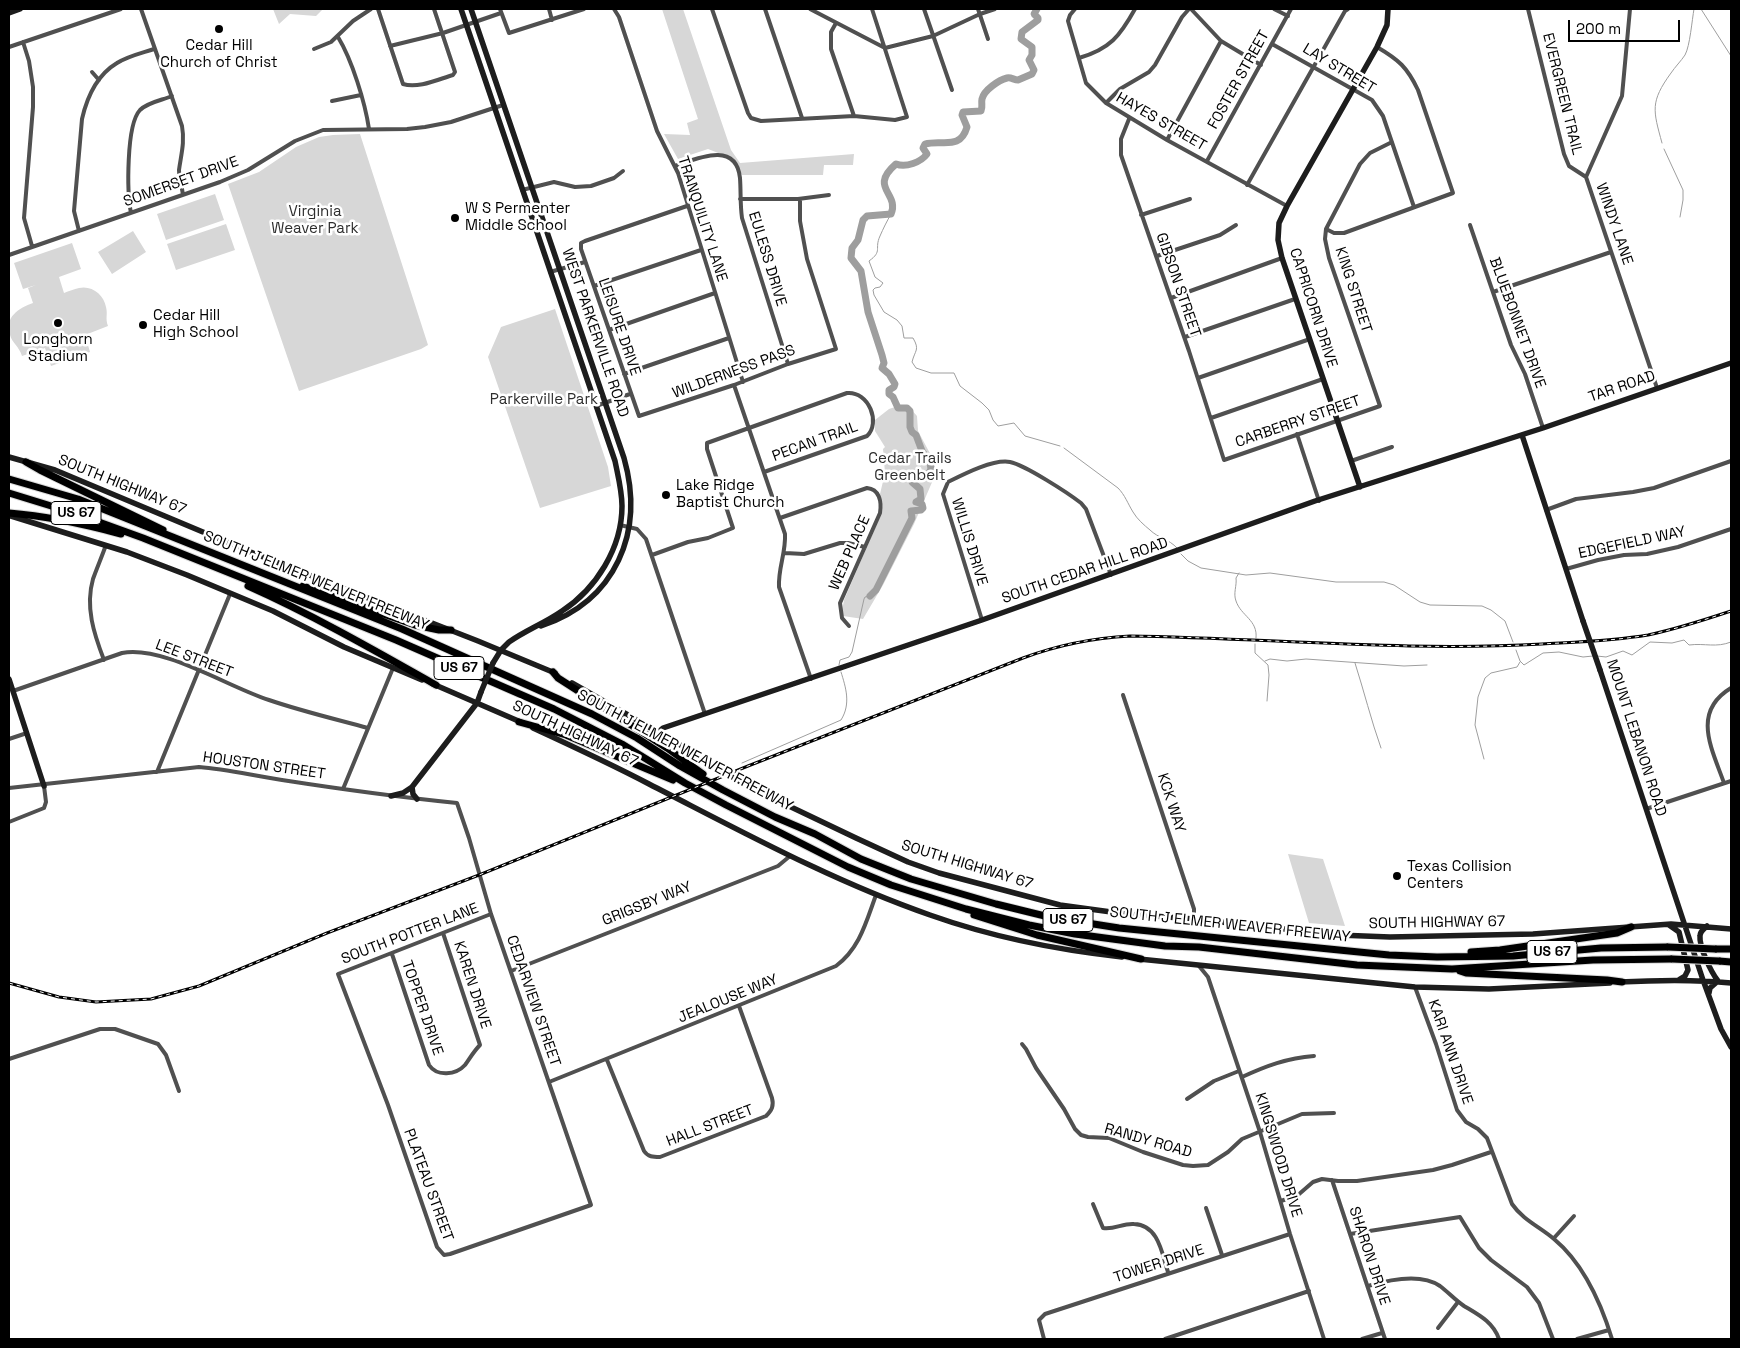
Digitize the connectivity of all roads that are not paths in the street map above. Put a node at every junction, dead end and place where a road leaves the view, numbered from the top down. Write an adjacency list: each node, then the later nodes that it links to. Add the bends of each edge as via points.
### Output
1 (20, 9): 29 (main road)
2 (121, 9): 41 (street)
3 (141, 9): 47 (street)
4 (371, 9): 38 (street)
5 (378, 9): 43 (street)
6 (434, 9): 36 (street)
7 (461, 9): 35 (main road, WEST PARKERVILLE ROAD)
8 (471, 9): 33 (main road, WEST PARKERVILLE ROAD)
9 (548, 9): 32 (street)
10 (584, 9): 32 (street)
11 (614, 9): 69 (street, TRANQUILITY LANE, via 657,131)
12 (712, 9): 63 (street, via 751,118 761,121)
13 (764, 9): 63 (street)
14 (810, 9): 34 (street)
15 (872, 9): 46 (street)
16 (924, 9): 37 (street)
17 (978, 9): 30 (street)
18 (995, 9): 30 (street)
19 (1075, 9): 49 (street, HAYES STREET, via 1068,21)
20 (1135, 9): 49 (street, via 1113,41 1093,54)
21 (1190, 9): 40 (street); 59 (street, via 1149,72 1120,89)
22 (1274, 9): 31 (street)
23 (1292, 9): 31 (street, FOSTER STREET)
24 (1348, 9): 51 (street)
25 (1388, 9): 45 (main road, CAPRICORN DRIVE, via 1387,25)
26 (1528, 9): 71 (street, EVERGREEN TRAIL, via 1566,161)
27 (1630, 9): 71 (street, WINDY LANE, via 1622,96)
28 (500, 11): 32 (street, via 509,33); 33 (street)
29 (9, 13)
30 (980, 14): 37 (street); 39 (street)
31 (1288, 16): 42 (street, FOSTER STREET)
32 (552, 20)
33 (475, 22): 35 (street); 60 (main road, WEST PARKERVILLE ROAD)
34 (836, 23): 46 (street); 62 (street, via 831,32 831,48)
35 (466, 25): 36 (street); 61 (main road, WEST PARKERVILLE ROAD)
36 (443, 33): 43 (street); 43 (street, via 455,72 426,83 403,84)
37 (933, 36): 46 (street); 55 (street)
38 (338, 37): 48 (street); 56 (street)
39 (988, 39)
40 (1221, 41): 50 (street); 66 (street)
41 (23, 42): 44 (street); 91 (street, via 33,87 24,218)
42 (1272, 44): 50 (street, FOSTER STREET); 51 (street, LAY STREET)
43 (390, 46)
44 (9, 47)
45 (1377, 47): 54 (main road, CAPRICORN DRIVE); 82 (street, via 1396,58 1411,76 1453,193)
46 (885, 48): 62 (street, via 907,117 895,120)
47 (154, 49): 53 (street, via 116,63); 57 (street)
48 (314, 49)
49 (1079, 58): 59 (street, HAYES STREET, via 1086,83)
50 (1261, 65): 68 (street, FOSTER STREET)
51 (1313, 66): 54 (street, LAY STREET); 72 (street)
52 (92, 72): 53 (street)
53 (99, 80): 89 (street, via 90,94 82,119 74,211)
54 (1354, 89): 67 (street, LAY STREET, via 1372,100 1383,116); 81 (main road, CAPRICORN DRIVE)
55 (952, 90)
56 (361, 95): 58 (street); 65 (street)
57 (172, 96): 75 (street, via 184,138 179,172); 83 (street, via 145,106 133,124 127,188)
58 (332, 101)
59 (1106, 103): 64 (street, HAYES STREET)
60 (503, 105): 61 (street, SOMERSET DRIVE); 73 (main road, WEST PARKERVILLE ROAD)
61 (494, 108): 65 (street, SOMERSET DRIVE, via 433,126); 74 (main road, WEST PARKERVILLE ROAD)
62 (854, 116): 63 (street)
63 (802, 118)
64 (1129, 118): 66 (street, HAYES STREET); 85 (street, GIBSON STREET, via 1121,139 1121,155)
65 (369, 129): 75 (street, SOMERSET DRIVE, via 331,129 311,133 248,170)
66 (1166, 140): 68 (street, HAYES STREET)
67 (1392, 142): 82 (street, LAY STREET); 88 (street, KING STREET, via 1370,153 1360,164)
68 (1207, 161): 72 (street, HAYES STREET)
69 (675, 166): 77 (street, EULESS DRIVE, via 713,154 726,157 738,170); 80 (street, TRANQUILITY LANE)
70 (623, 171): 73 (street, via 592,186 576,187 554,182)
71 (1586, 177): 93 (street, WINDY LANE)
72 (1248, 185): 81 (street, HAYES STREET)
73 (531, 187): 74 (street); 90 (main road, WEST PARKERVILLE ROAD)
74 (522, 190): 84 (main road, WEST PARKERVILLE ROAD)
75 (183, 195): 83 (street, SOMERSET DRIVE)
76 (829, 196): 78 (street)
77 (740, 199): 78 (street); 112 (street, EULESS DRIVE, via 742,218)
78 (800, 199): 112 (street, WILDERNESS PASS, via 800,221 807,258 836,349)
79 (1190, 199): 85 (street)
80 (687, 206): 92 (street, TRANQUILITY LANE); 97 (street, LEISURE DRIVE, via 585,240 581,244)
81 (1287, 206): 96 (main road, CAPRICORN DRIVE, via 1279,223)
82 (1414, 208): 88 (street, via 1344,233)
83 (131, 213): 89 (street, SOMERSET DRIVE)
84 (530, 213): 90 (main road, via 539,218); 99 (main road, WEST PARKERVILLE ROAD)
85 (1141, 215): 95 (street, GIBSON STREET)
86 (1236, 225): 95 (street, via 1220,235)
87 (1470, 225): 101 (street, BLUEBONNET DRIVE)
88 (1326, 230): 122 (street, KING STREET, via 1329,258)
89 (79, 231): 91 (street, SOMERSET DRIVE)
90 (551, 244): 98 (main road, WEST PARKERVILLE ROAD)
91 (32, 246): 94 (street, SOMERSET DRIVE)
92 (701, 250): 100 (street); 103 (street, TRANQUILITY LANE)
93 (1611, 252): 101 (street); 118 (street, WINDY LANE)
94 (9, 254)
95 (1157, 256): 104 (street, GIBSON STREET)
96 (1282, 258): 104 (street); 105 (main road, CAPRICORN DRIVE)
97 (585, 262): 98 (street); 100 (street, LEISURE DRIVE)
98 (560, 269): 99 (street); 106 (main road, WEST PARKERVILLE ROAD)
99 (550, 272): 102 (main road, WEST PARKERVILLE ROAD)
100 (594, 286): 107 (street, LEISURE DRIVE)
101 (1492, 292): 127 (street, BLUEBONNET DRIVE)
102 (557, 293): 106 (main road, via 566,296); 121 (main road, WEST PARKERVILLE ROAD)
103 (715, 293): 107 (street); 109 (street, TRANQUILITY LANE)
104 (1171, 298): 108 (street, GIBSON STREET)
105 (1295, 299): 108 (street); 110 (main road, CAPRICORN DRIVE)
106 (577, 321): 120 (main road, WEST PARKERVILLE ROAD)
107 (608, 330): 113 (street, LEISURE DRIVE)
108 (1184, 337): 114 (street, GIBSON STREET)
109 (729, 338): 113 (street); 116 (street, TRANQUILITY LANE)
110 (1310, 339): 114 (street); 115 (main road, CAPRICORN DRIVE)
111 (1731, 363): 118 (main road, TAR ROAD)
112 (788, 364): 116 (street, WILDERNESS PASS)
113 (624, 374): 119 (street, LEISURE DRIVE)
114 (1198, 378): 124 (street, GIBSON STREET)
115 (1323, 379): 124 (street); 125 (main road, CAPRICORN DRIVE)
116 (743, 382): 117 (street, WILDERNESS PASS)
117 (734, 385): 123 (street, WILDERNESS PASS); 126 (street)
118 (1657, 388): 127 (main road, TAR ROAD)
119 (630, 394): 120 (street); 123 (street, LEISURE DRIVE)
120 (605, 403): 121 (street); 132 (main road, WEST PARKERVILLE ROAD)
121 (596, 406): 134 (main road, WEST PARKERVILLE ROAD)
122 (1380, 406): 125 (street, CARBERRY STREET)
123 (639, 416)
124 (1211, 418): 133 (street, GIBSON STREET)
125 (1337, 420): 128 (street, CARBERRY STREET); 135 (main road, CAPRICORN DRIVE)
126 (749, 428): 138 (street); 138 (street, PECAN TRAIL, via 847,393 860,395 868,405 874,423 872,431 862,439); 154 (street, via 707,443 733,528)
127 (1543, 428): 129 (main road, TAR ROAD)
128 (1297, 434): 133 (street, CARBERRY STREET); 142 (street)
129 (1522, 435): 140 (main road, SOUTH CEDAR HILL ROAD); 143 (main road, MOUNT LEBANON ROAD)
130 (1392, 447): 135 (street)
131 (9, 457): 137 (main road, SOUTH HIGHWAY 67)
132 (624, 458): 134 (main road); 147 (main road, WEST PARKERVILLE ROAD, via 631,496)
133 (1224, 460)
134 (615, 461): 146 (main road, WEST PARKERVILLE ROAD, via 622,499)
135 (1351, 461): 140 (main road, CAPRICORN DRIVE)
136 (1731, 461): 143 (street, via 1654,488 1576,499)
137 (26, 462): 150 (highway, via 166,530); 162 (main road, SOUTH HIGHWAY 67, via 56,470 253,553)
138 (764, 472): 145 (street)
139 (9, 479): 150 (highway, SOUTH J ELMER WEAVER FREEWAY / US 67, via 78,499)
140 (1360, 487): 142 (main road, SOUTH CEDAR HILL ROAD)
141 (9, 493): 149 (highway, SOUTH J ELMER WEAVER FREEWAY / US 67, via 74,512)
142 (1319, 501): 157 (main road, SOUTH CEDAR HILL ROAD)
143 (1546, 510): 155 (main road, MOUNT LEBANON ROAD)
144 (9, 514): 149 (highway, via 82,523); 151 (main road, SOUTH HIGHWAY 67)
145 (780, 518): 152 (street, WEB PLACE, via 873,488 881,508); 153 (street, via 785,534)
146 (620, 525): 147 (street); 163 (main road, WEST PARKERVILLE ROAD, via 607,562 588,589 561,612)
147 (629, 526): 154 (street, via 643,533); 163 (main road, WEST PARKERVILLE ROAD, via 620,560 596,593 566,616)
148 (1731, 529): 155 (street, EDGEFIELD WAY, via 1678,547 1598,560)
149 (143, 538): 156 (highway, SOUTH J ELMER WEAVER FREEWAY / US 67)
150 (178, 540): 158 (highway, SOUTH J ELMER WEAVER FREEWAY / US 67)
151 (106, 545): 159 (main road, SOUTH HIGHWAY 67); 165 (street, via 94,578 90,603 93,628)
152 (865, 547): 153 (street, via 840,543 804,554); 161 (street, WEB PLACE, via 840,603 842,618)
153 (785, 553): 170 (street, via 778,587)
154 (652, 554): 178 (street)
155 (1566, 569): 197 (main road, MOUNT LEBANON ROAD, bridge)
156 (224, 571): 171 (highway); 187 (highway, SOUTH J ELMER WEAVER FREEWAY / US 67, via 396,640 554,709 622,744)
157 (1111, 575): 160 (main road, SOUTH CEDAR HILL ROAD); 160 (street, WILLIS DRIVE, via 1086,509 1076,499 1010,462 987,466 948,482 942,494)
158 (274, 579): 162 (highway, via 329,594 415,625); 193 (highway, SOUTH J ELMER WEAVER FREEWAY / US 67, via 402,630 558,699 637,738)
159 (230, 594): 166 (main road, SOUTH HIGHWAY 67); 167 (street)
160 (982, 620): 170 (main road, SOUTH CEDAR HILL ROAD)
161 (849, 626)
162 (451, 630): 164 (main road, SOUTH HIGHWAY 67)
163 (530, 630): 164 (main road)
164 (501, 650): 168 (main road, SOUTH HIGHWAY 67); 176 (main road, bridge)
165 (104, 660): 167 (street, LEE STREET, via 139,651 153,653); 173 (street, LEE STREET)
166 (393, 668): 171 (main road, SOUTH HIGHWAY 67); 181 (street)
167 (199, 671): 181 (street, LEE STREET, via 267,700); 185 (street)
168 (553, 672): 182 (main road, SOUTH HIGHWAY 67); 193 (highway, via 667,748)
169 (9, 679): 173 (main road)
170 (811, 679): 178 (main road, SOUTH CEDAR HILL ROAD)
171 (436, 685): 175 (main road, SOUTH HIGHWAY 67)
172 (1731, 688): 188 (street, via 1714,704 1707,727)
173 (13, 691): 183 (main road)
174 (1123, 695): 203 (street, KCK WAY, via 1193,907)
175 (466, 698): 176 (main road, SOUTH HIGHWAY 67); 179 (main road, via 468,711)
176 (477, 703): 177 (main road, SOUTH HIGHWAY 67); 179 (main road)
177 (487, 707): 179 (main road, via 476,711); 180 (main road, SOUTH HIGHWAY 67)
178 (705, 714): 182 (main road, SOUTH CEDAR HILL ROAD)
179 (464, 722): 190 (main road)
180 (519, 722): 187 (highway, via 566,734); 199 (main road, SOUTH HIGHWAY 67, via 622,770)
181 (368, 728): 192 (street)
182 (657, 732): 203 (main road, SOUTH HIGHWAY 67, via 747,786 908,862 1060,905)
183 (27, 733): 184 (street); 189 (main road)
184 (9, 739)
185 (157, 772): 189 (street, HOUSTON STREET); 192 (street, HOUSTON STREET, via 199,767 227,769)
186 (1731, 781): 188 (street)
187 (685, 783): 201 (highway, SOUTH J ELMER WEAVER FREEWAY / US 67, via 848,867 891,885)
188 (1724, 784): 197 (street)
189 (44, 786): 191 (street, HOUSTON STREET); 198 (street, via 44,808)
190 (412, 787): 194 (main road); 195 (main road)
191 (9, 788)
192 (343, 789): 194 (street, HOUSTON STREET)
193 (723, 790): 212 (highway, SOUTH J ELMER WEAVER FREEWAY / US 67, via 886,870 951,892 1041,915 1119,928 1347,952)
194 (391, 796): 195 (street, HOUSTON STREET)
195 (416, 799): 196 (street, HOUSTON STREET)
196 (457, 803): 202 (street, CEDARVIEW STREET)
197 (1646, 809): 205 (main road, MOUNT LEBANON ROAD)
198 (9, 822)
199 (790, 856): 200 (main road, SOUTH HIGHWAY 67); 218 (street, GRIGSBY WAY, via 778,866)
200 (876, 895): 213 (main road, SOUTH HIGHWAY 67, via 987,933 1085,953); 228 (street, JEALOUSE WAY, via 858,944 843,961 828,971)
201 (966, 909): 213 (highway, via 970,914 1024,932); 217 (highway, SOUTH J ELMER WEAVER FREEWAY / US 67, via 1057,930 1133,942 1357,965)
202 (491, 914): 209 (street, SOUTH POTTER LANE); 218 (street, CEDARVIEW STREET)
203 (1194, 919): 207 (main road, SOUTH HIGHWAY 67, via 1390,937)
204 (1668, 925): 205 (main road, SOUTH HIGHWAY 67); 207 (main road, SOUTH HIGHWAY 67); 221 (main road, via 1679,932 1688,970)
205 (1684, 926): 206 (main road, SOUTH HIGHWAY 67); 222 (main road, MOUNT LEBANON ROAD)
206 (1707, 926): 208 (main road, SOUTH HIGHWAY 67); 223 (main road, via 1700,937 1709,969)
207 (1631, 928): 212 (highway, via 1617,933)
208 (1731, 929)
209 (443, 933): 211 (street, SOUTH POTTER LANE); 230 (street, KAREN DRIVE)
210 (1731, 949): 212 (highway, SOUTH J ELMER WEAVER FREEWAY / US 67, bridge, via 1601,948 1513,956)
211 (392, 954): 219 (street, SOUTH POTTER LANE); 230 (street, TOPPER DRIVE, via 431,1068 446,1074 458,1070)
212 (1437, 957)
213 (1141, 960): 215 (main road, SOUTH HIGHWAY 67)
214 (1731, 962): 217 (highway, SOUTH J ELMER WEAVER FREEWAY / US 67, bridge, via 1593,960)
215 (1197, 964): 216 (main road, SOUTH HIGHWAY 67); 220 (street, KINGSWOOD DRIVE)
216 (1213, 966): 220 (street); 226 (main road, SOUTH HIGHWAY 67)
217 (1452, 969): 224 (highway, via 1466,973)
218 (511, 971): 237 (street, CEDARVIEW STREET)
219 (338, 974): 246 (street, PLATEAU STREET, via 437,1247 444,1255)
220 (1208, 977): 235 (street, KINGSWOOD DRIVE)
221 (1678, 980): 222 (main road, SOUTH HIGHWAY 67); 224 (main road, SOUTH HIGHWAY 67)
222 (1703, 980): 223 (main road, SOUTH HIGHWAY 67); 227 (main road, MOUNT LEBANON ROAD)
223 (1718, 981): 225 (main road, SOUTH HIGHWAY 67); 227 (main road)
224 (1622, 982): 226 (main road, SOUTH HIGHWAY 67, via 1489,989)
225 (1731, 982)
226 (1415, 987): 242 (street, KARI ANN DRIVE, via 1457,1110 1466,1122 1485,1134)
227 (1708, 995): 231 (main road, MOUNT LEBANON ROAD)
228 (738, 1006): 234 (street, JEALOUSE WAY); 234 (street, HALL STREET, via 772,1098 771,1111 766,1116 653,1158 644,1151)
229 (1022, 1044): 241 (street, RANDY ROAD, via 1081,1135 1109,1138 1143,1152 1193,1166 1216,1161 1242,1139)
230 (480, 1045)
231 (1731, 1047)
232 (1314, 1056): 236 (street, via 1269,1064)
233 (9, 1059): 238 (street, via 100,1029 115,1029 158,1044 166,1054)
234 (607, 1060): 237 (street, JEALOUSE WAY)
235 (1239, 1071): 236 (street, KINGSWOOD DRIVE); 239 (street, via 1214,1081)
236 (1242, 1077): 241 (street, KINGSWOOD DRIVE)
237 (549, 1082): 246 (street, CEDARVIEW STREET)
238 (179, 1090)
239 (1187, 1100)
240 (1334, 1113): 241 (street, RANDY ROAD, via 1302,1114)
241 (1260, 1132): 244 (street, KINGSWOOD DRIVE)
242 (1491, 1152): 243 (street, via 1433,1170 1356,1181); 251 (street, KARI ANN DRIVE, via 1517,1212)
243 (1332, 1180): 244 (street, via 1312,1182 1298,1195); 250 (street, SHARON DRIVE)
244 (1281, 1202): 249 (street, KINGSWOOD DRIVE)
245 (1093, 1204): 253 (street, via 1103,1228 1110,1230 1134,1224 1149,1228 1158,1240)
246 (592, 1205)
247 (1206, 1208): 252 (street)
248 (1574, 1216): 251 (street)
249 (1290, 1234): 252 (street, TOWER DRIVE); 255 (street, KINGSWOOD DRIVE)
250 (1350, 1234): 254 (street, SHARON DRIVE); 266 (street, via 1460,1217 1479,1248 1527,1287 1539,1303)
251 (1554, 1238): 258 (street, KARI ANN DRIVE, via 1586,1278)
252 (1222, 1255): 253 (street, TOWER DRIVE)
253 (1168, 1272): 260 (street, TOWER DRIVE, via 1045,1314 1039,1320)
254 (1368, 1286): 256 (street, via 1415,1278 1436,1284); 259 (street, SHARON DRIVE)
255 (1309, 1291): 261 (street); 262 (street, KINGSWOOD DRIVE)
256 (1458, 1302): 257 (street); 265 (street, via 1491,1324)
257 (1438, 1328)
258 (1609, 1330): 267 (street); 268 (street, KARI ANN DRIVE)
259 (1382, 1333): 263 (street); 264 (street, SHARON DRIVE)
260 (1044, 1339)
261 (1166, 1339)
262 (1324, 1339)
263 (1362, 1339)
264 (1385, 1339)
265 (1499, 1339)
266 (1553, 1339)
267 (1577, 1339)
268 (1612, 1339)

